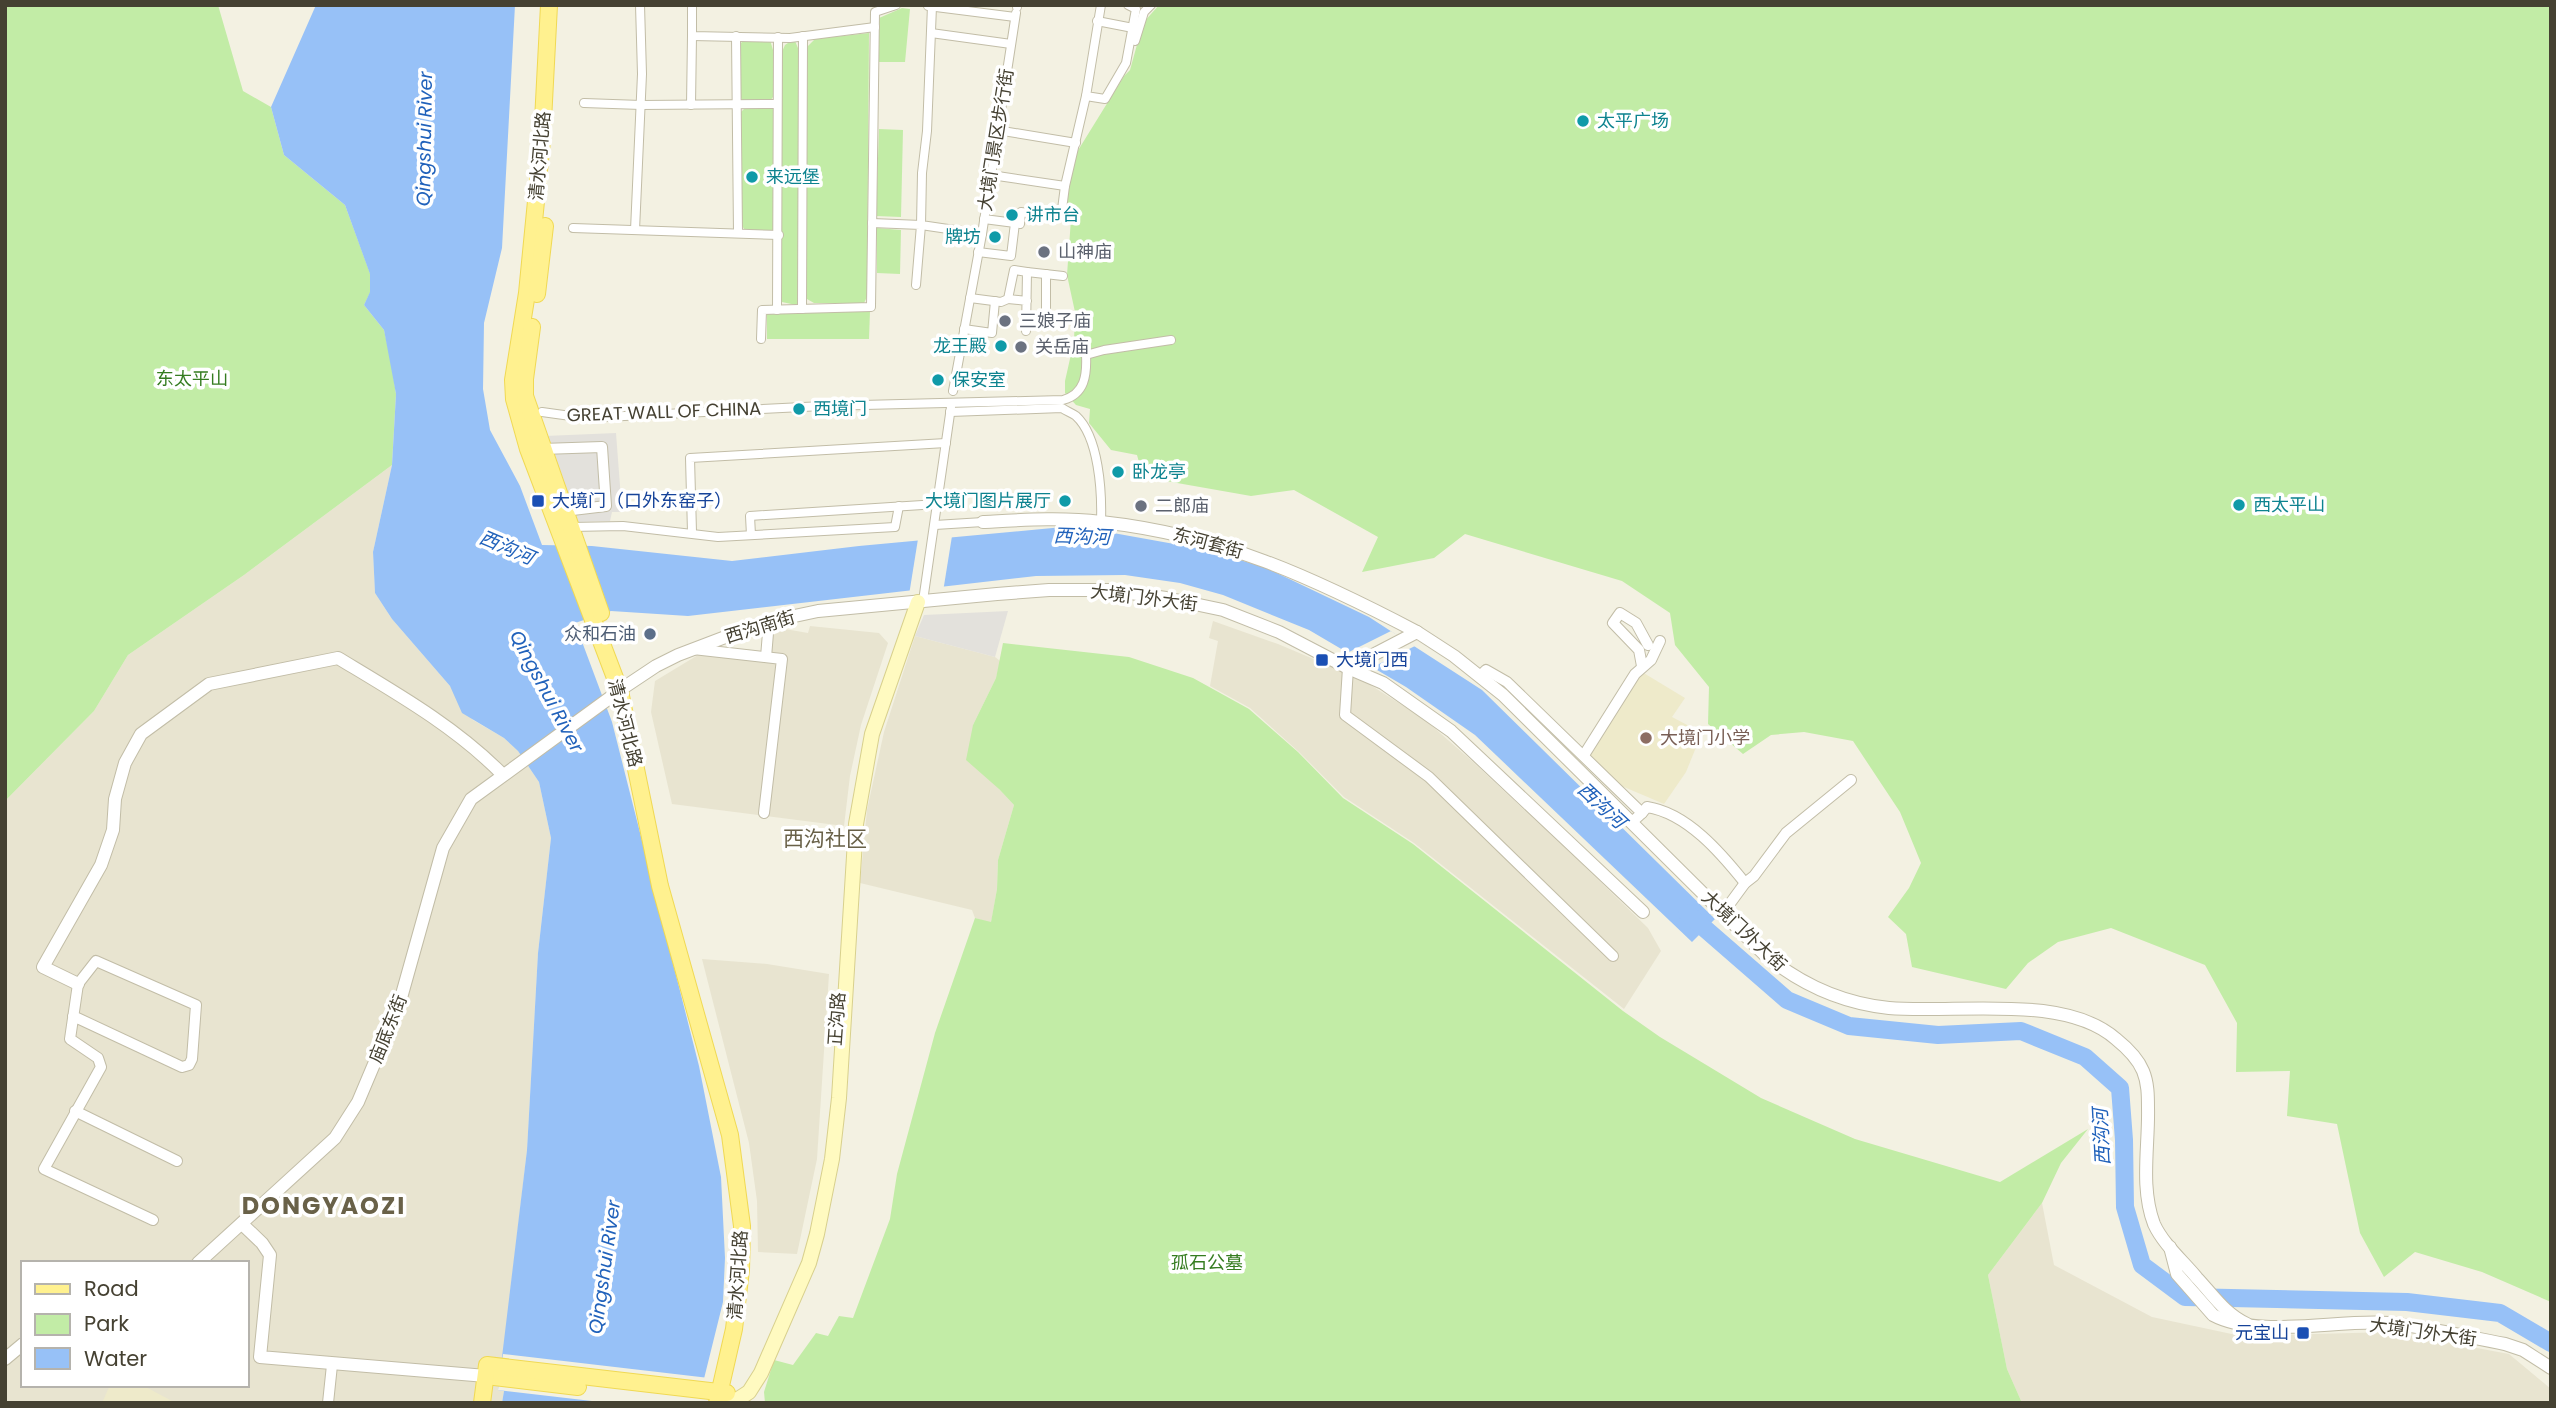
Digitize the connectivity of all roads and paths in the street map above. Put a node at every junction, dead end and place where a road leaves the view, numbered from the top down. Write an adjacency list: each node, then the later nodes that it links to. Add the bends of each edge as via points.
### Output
1 (549, 5): 66 (main road, 清水河北路, via 537,200 513,380 518,417)
2 (558, 5): 60 (main road, 清水河北路, via 552,151 525,379 525,396)
3 (640, 5): 25 (street)
4 (692, 5): 14 (street)
5 (895, 5): 11 (street, via 875,12)
6 (1101, 5): 10 (street)
7 (930, 6): 9 (street); 13 (street)
8 (1140, 8): 12 (street); 19 (street, via 1134,45)
9 (1016, 11): 18 (street, 大境门景区步行街)
10 (1097, 20): 12 (street); 20 (street)
11 (874, 27): 16 (street); 31 (street)
12 (1133, 28): 19 (street)
13 (931, 33): 18 (street); 33 (street)
14 (692, 36): 15 (street); 23 (street)
15 (736, 36): 17 (street); 24 (street)
16 (803, 36): 17 (street); 50 (street)
17 (778, 37): 22 (street)
18 (1011, 44): 26 (street, 大境门景区步行街)
19 (1129, 48): 20 (street, via 1126,63 1105,99)
20 (1086, 96): 27 (street)
21 (584, 103): 25 (street)
22 (777, 104): 24 (street); 38 (street)
23 (691, 105): 24 (street); 25 (street)
24 (737, 105): 36 (street)
25 (640, 106): 35 (street)
26 (997, 130): 27 (street); 28 (street, 大境门景区步行街)
27 (1076, 143): 29 (street)
28 (991, 175): 29 (street); 30 (street, 大境门景区步行街)
29 (1065, 186): 32 (street, via 1060,217 1021,212 1020,224)
30 (984, 219): 32 (street); 37 (street, 大境门景区步行街)
31 (872, 223): 33 (street); 50 (street, via 871,307)
32 (1015, 223): 40 (street)
33 (921, 225): 37 (street); 45 (street)
34 (573, 228): 35 (street)
35 (635, 230): 36 (street)
36 (738, 233): 38 (street)
37 (982, 234): 39 (street, 大境门景区步行街)
38 (779, 235): 51 (street)
39 (978, 252): 40 (street); 46 (street, 大境门景区步行街)
40 (1011, 256): 41 (street)
41 (1014, 270): 42 (street); 47 (street)
42 (1027, 272): 43 (street); 49 (street)
43 (1046, 274): 44 (street); 52 (street)
44 (1063, 276)
45 (916, 285)
46 (970, 298): 48 (street); 53 (street, 大境门景区步行街)
47 (1008, 299): 48 (street); 49 (street)
48 (995, 301): 53 (street, via 992,332)
49 (1027, 301): 54 (street)
50 (802, 309): 51 (street)
51 (777, 310): 55 (street, via 762,310)
52 (1046, 317)
53 (964, 329): 57 (street, 大境门景区步行街)
54 (1026, 331)
55 (761, 339)
56 (1171, 340): 58 (street, GREAT WALL OF CHINA, via 1087,355 1080,391 1063,400 585,418)
57 (953, 391)
58 (542, 412)
59 (946, 443): 61 (street); 64 (street, via 951,408 1062,408 1086,428 1101,498); 67 (street, via 690,458)
60 (542, 449): 66 (main road, 清水河北路); 66 (street, via 602,447 606,506)
61 (938, 504): 62 (street); 65 (street)
62 (899, 506): 68 (street, via 895,527); 68 (street, via 750,516)
63 (983, 522): 64 (street, 东河套街); 65 (street)
64 (1101, 522): 71 (street, 东河套街, via 1173,533 1241,551)
65 (934, 525): 69 (street)
66 (568, 530): 67 (street, via 623,526); 79 (main road, 清水河北路)
67 (692, 532): 68 (street, via 718,537)
68 (751, 534)
69 (917, 601): 70 (street, 西沟南街); 77 (street, 大境门外大街, via 1049,590 1109,590 1166,598 1223,610 1279,632); 105 (main road, 正沟路, via 864,735 856,777 832,1096 825,1158 804,1259 755,1369 737,1390)
70 (769, 621): 74 (street, 西沟南街); 75 (street)
71 (1418, 632): 77 (street); 78 (street, 大境门外大街)
72 (1660, 641): 76 (street, via 1651,660)
73 (1648, 645): 76 (street, via 1636,623 1620,612 1613,624 1639,650)
74 (693, 649): 75 (street); 79 (street, 西沟南街, via 656,666)
75 (766, 657): 84 (street, via 782,659)
76 (1642, 666): 80 (street)
77 (1348, 668): 88 (street, 大境门外大街, via 1383,682 1451,731); 90 (street, via 1345,715 1429,777)
78 (1480, 676): 80 (street, via 1486,670 1507,682); 86 (street, 大境门外大街)
79 (618, 692): 81 (street, 西沟南街); 105 (main road, 清水河北路, via 736,1132 743,1175 748,1270 738,1346)
80 (1584, 755): 85 (street)
81 (519, 764): 82 (street, 庙底东街)
82 (503, 775): 91 (street, via 477,748 338,658 209,684 141,734 125,763 102,864 43,967); 96 (street, 庙底东街, via 471,799 443,848 405,987 358,1102 335,1138)
83 (1851, 780): 87 (street, via 1786,833)
84 (764, 813)
85 (1642, 813): 86 (street); 87 (street, via 1647,807 1661,809 1693,830)
86 (1632, 822): 89 (street, 大境门外大街)
87 (1745, 883): 89 (street)
88 (1643, 912)
89 (1723, 913): 97 (street, 大境门外大街, via 1805,985 1846,999 1886,1008 2047,1011 2105,1029 2142,1070 2147,1088 2149,1206)
90 (1613, 956)
91 (78, 984): 92 (street); 92 (street, via 96,961 196,1005 192,1059 182,1067)
92 (73, 1016): 93 (street, via 70,1039 98,1058 101,1067)
93 (75, 1111): 94 (street); 95 (street, via 44,1169)
94 (177, 1161)
95 (153, 1220)
96 (242, 1224): 98 (street, 庙底东街); 102 (street, via 270,1255 260,1357)
97 (2171, 1252): 99 (street, 大境门外大街, via 2229,1315); 99 (street, 大境门外大街, via 2177,1274 2215,1316)
98 (200, 1261)
99 (2247, 1324): 103 (street, 大境门外大街, via 2389,1323 2505,1344)
100 (21, 1346): 101 (street)
101 (5, 1359)
102 (332, 1365): 104 (street, via 461,1374 481,1364); 106 (street)
103 (2551, 1368)
104 (490, 1380): 105 (main road)
105 (718, 1398)
106 (328, 1403)

